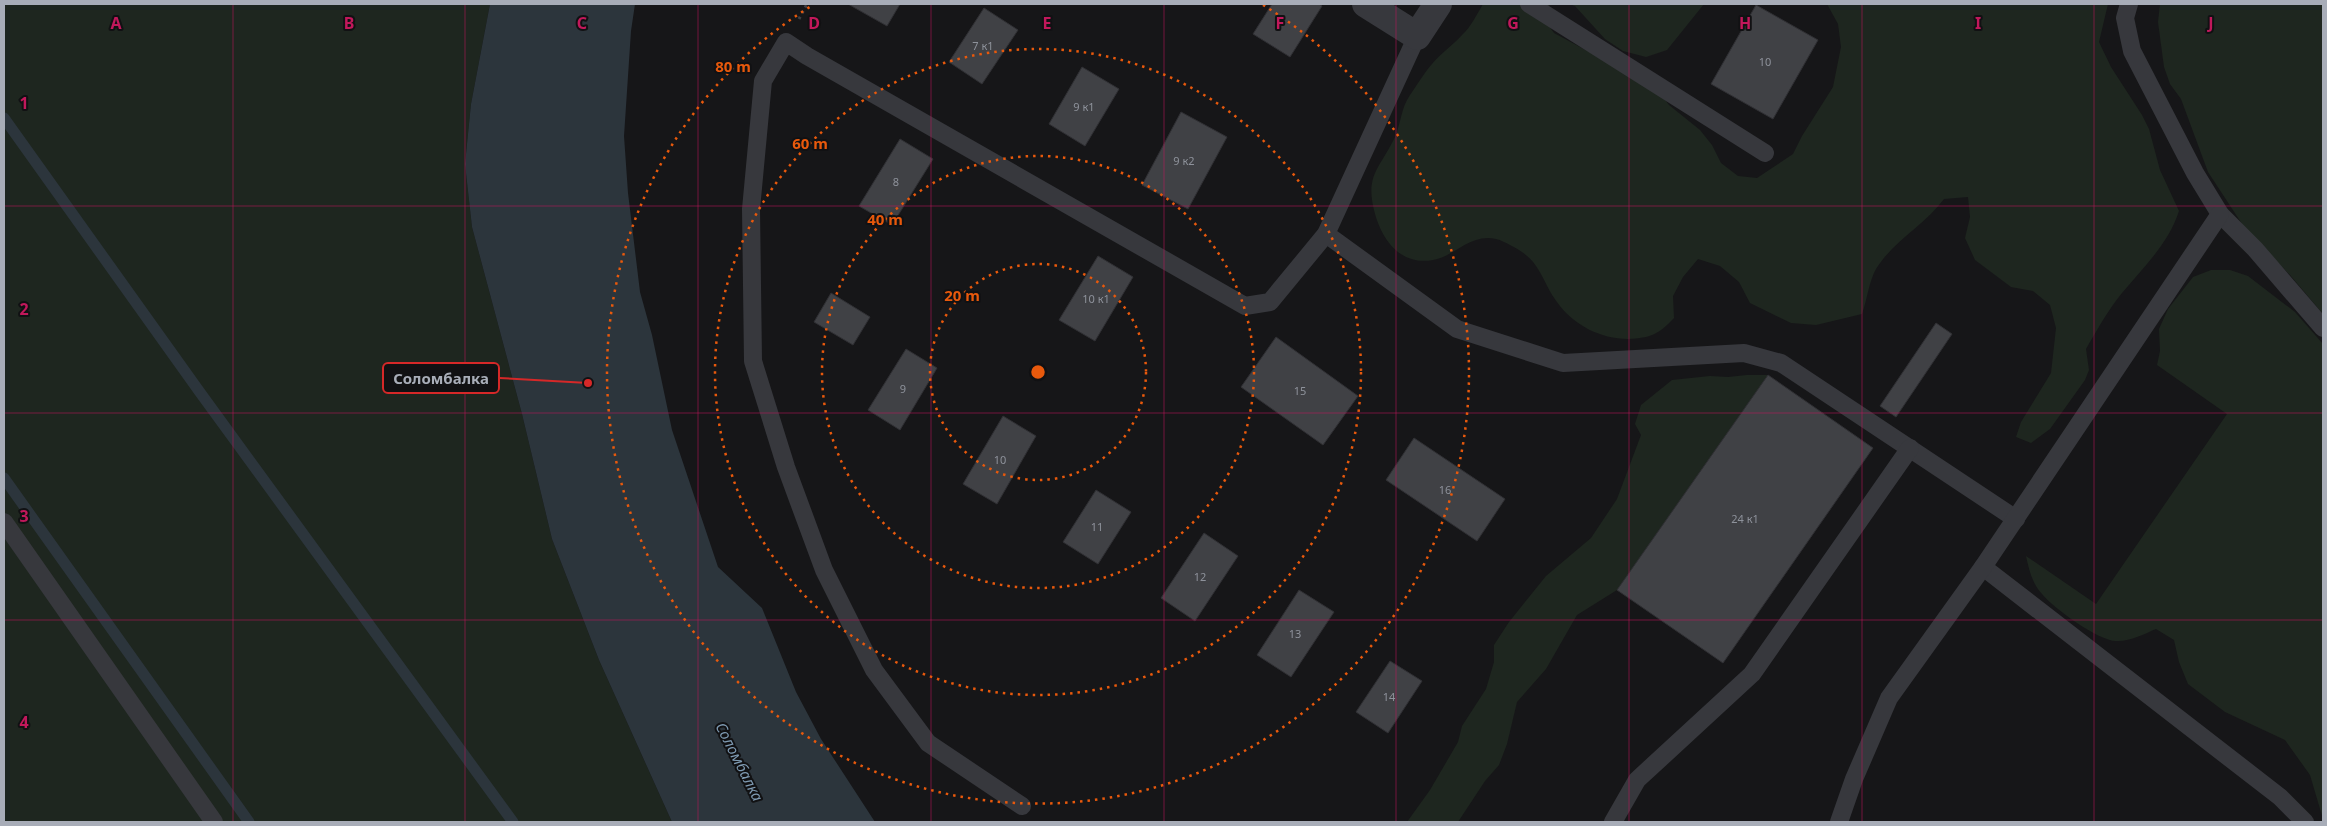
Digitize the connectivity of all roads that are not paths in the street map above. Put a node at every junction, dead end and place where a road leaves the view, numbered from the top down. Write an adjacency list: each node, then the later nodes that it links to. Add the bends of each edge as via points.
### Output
1 (1366, 4): 5 (street)
2 (1438, 4): 5 (street)
3 (1529, 4): 6 (lane)
4 (2129, 4): 7 (lane, via 2125,18 2132,50 2195,174)
5 (1417, 36): 8 (lane)
6 (1765, 153)
7 (2220, 214): 9 (lane); 11 (lane)
8 (1326, 234): 10 (lane, via 1457,329 1562,363 1744,353 1781,363); 14 (lane, via 1270,302 1245,306 786,42 763,81 751,209 753,361 786,467 824,570 874,670 928,743)
9 (2323, 328)
10 (1910, 448): 11 (lane); 16 (lane, via 1752,674 1637,780)
11 (2016, 518): 13 (lane)
12 (4, 522): 15 (lane)
13 (1983, 567): 17 (lane, via 1889,698); 18 (lane, via 2280,797)
14 (1022, 806)
15 (214, 822)
16 (1614, 822)
17 (1839, 822)
18 (2305, 822)

